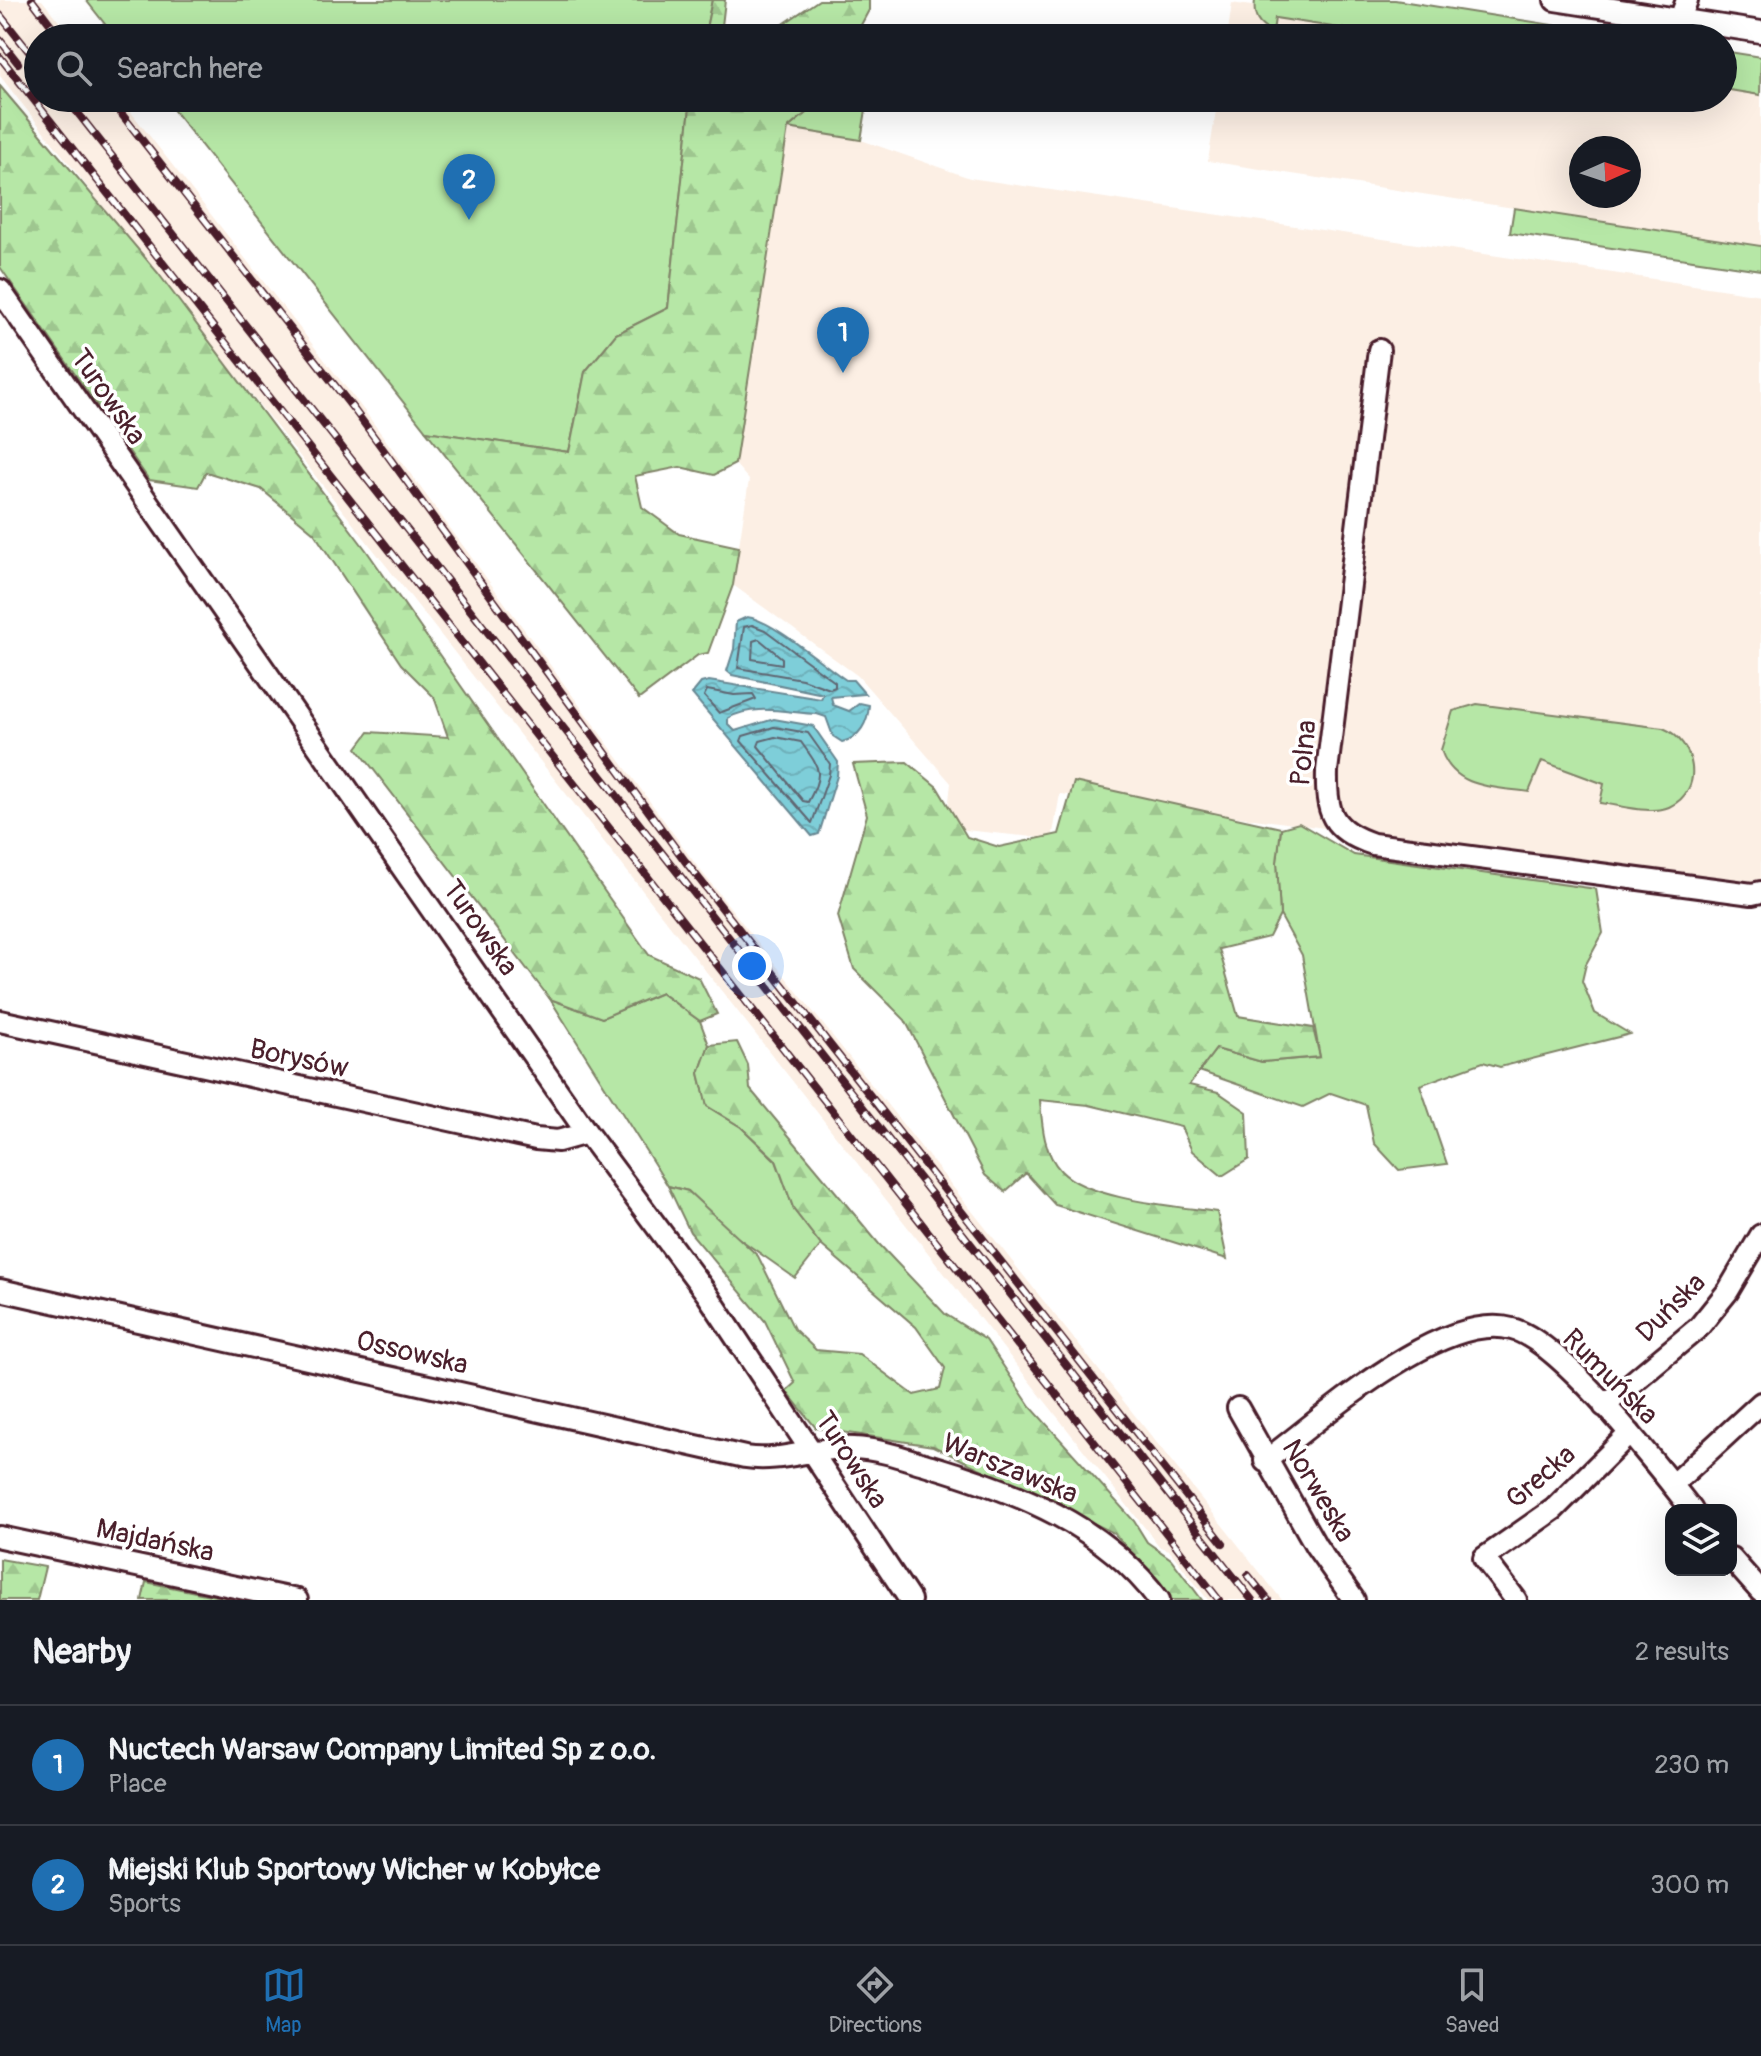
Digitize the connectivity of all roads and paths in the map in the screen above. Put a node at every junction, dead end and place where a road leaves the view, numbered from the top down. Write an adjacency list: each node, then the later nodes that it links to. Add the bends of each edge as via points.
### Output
1 (1555, 0): 2 (street)
2 (1684, 10): 3 (street)
3 (1733, 24)
4 (1737, 25): 5 (street)
5 (1761, 32)
6 (0, 290): 10 (street, Turowska)
7 (1379, 350): 8 (street, Polna, via 1327,771 1326,804 1337,824 1373,844)
8 (1761, 892)
9 (0, 1021): 10 (street, Borysów, via 536,1139 558,1141)
10 (587, 1133): 17 (street, Turowska, via 707,1294)
11 (1761, 1235): 14 (street, Duńska, via 1699,1327)
12 (0, 1290): 17 (street, Ossowska, via 745,1457 767,1460)
13 (1761, 1403): 19 (street)
14 (1604, 1406): 16 (street, Rumuńska); 18 (street, Rumuńska, via 1577,1375 1534,1341 1515,1329 1490,1326 1418,1348)
15 (1238, 1408): 18 (street, Norweska)
16 (1630, 1433): 19 (street, Rumuńska); 28 (street, Grecka, via 1554,1509 1484,1558)
17 (813, 1452): 25 (street, Turowska); 26 (street, Warszawska, via 881,1452 992,1485 1100,1540)
18 (1265, 1461): 27 (street, Norweska)
19 (1672, 1485): 20 (street, Rumuńska)
20 (1687, 1504)
21 (0, 1537): 24 (street, Majdańska)
22 (1737, 1565): 23 (street)
23 (1761, 1592)
24 (297, 1600)
25 (910, 1600)
26 (1159, 1600)
27 (1354, 1600)
28 (1516, 1600)

